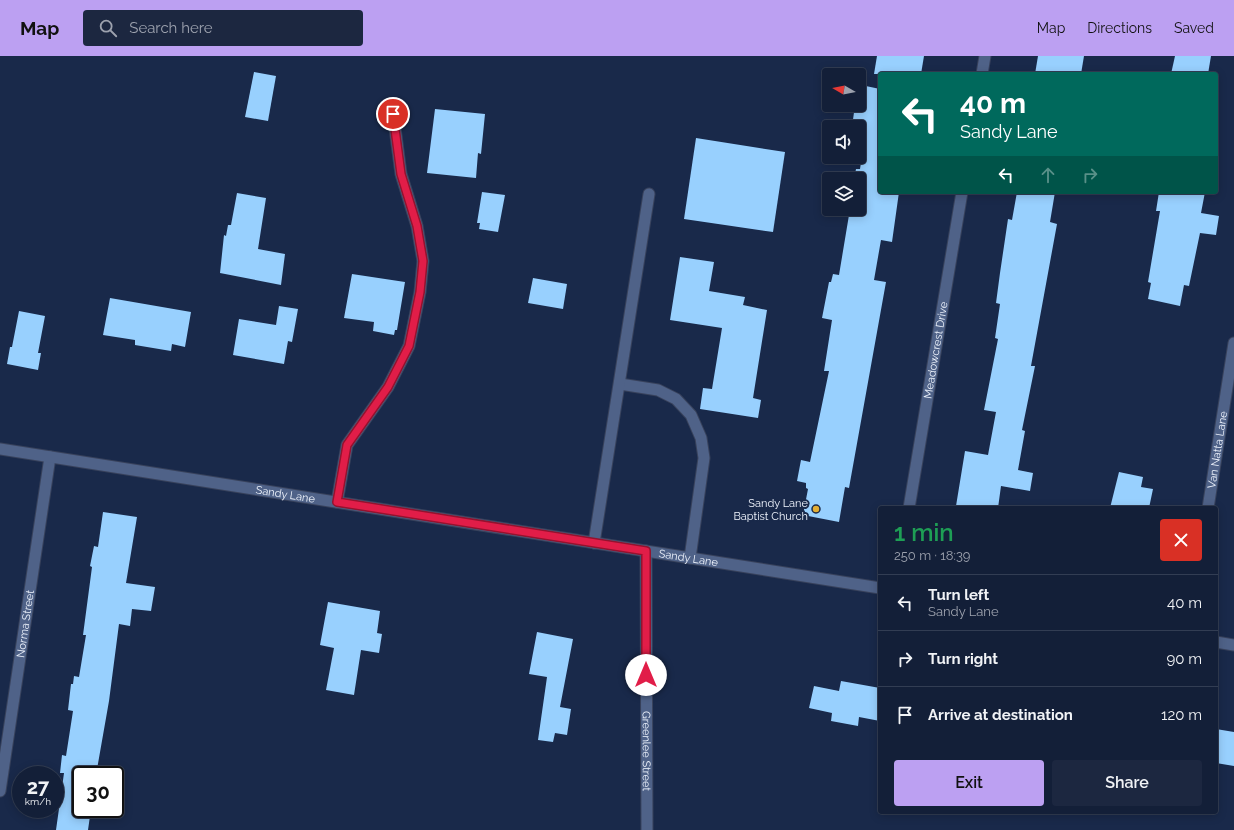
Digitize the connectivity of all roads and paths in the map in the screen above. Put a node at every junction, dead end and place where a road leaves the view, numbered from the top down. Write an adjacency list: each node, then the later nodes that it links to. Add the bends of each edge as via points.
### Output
1 (985, 56): 2 (street)
2 (982, 72)
3 (393, 114): 10 (street, via 401,174 417,226 423,261 420,292 409,346 388,387 347,445)
4 (649, 194): 7 (street)
5 (962, 194): 11 (street, Meadowcrest Drive)
6 (1234, 343): 12 (street, Van Natta Lane)
7 (620, 384): 13 (street); 15 (street, via 658,390 676,399 691,416 701,438 704,458)
8 (0, 449): 9 (street, Sandy Lane)
9 (50, 457): 10 (street, Sandy Lane); 19 (street, Norma Street)
10 (337, 502): 13 (street, Sandy Lane)
11 (909, 506)
12 (1208, 506)
13 (594, 543): 14 (street, Sandy Lane)
14 (646, 551): 15 (street, Sandy Lane); 20 (street, Greenlee Street)
15 (690, 558): 16 (street, Sandy Lane)
16 (878, 588)
17 (1218, 642): 18 (street)
18 (1234, 645)
19 (0, 791)
20 (647, 830)

